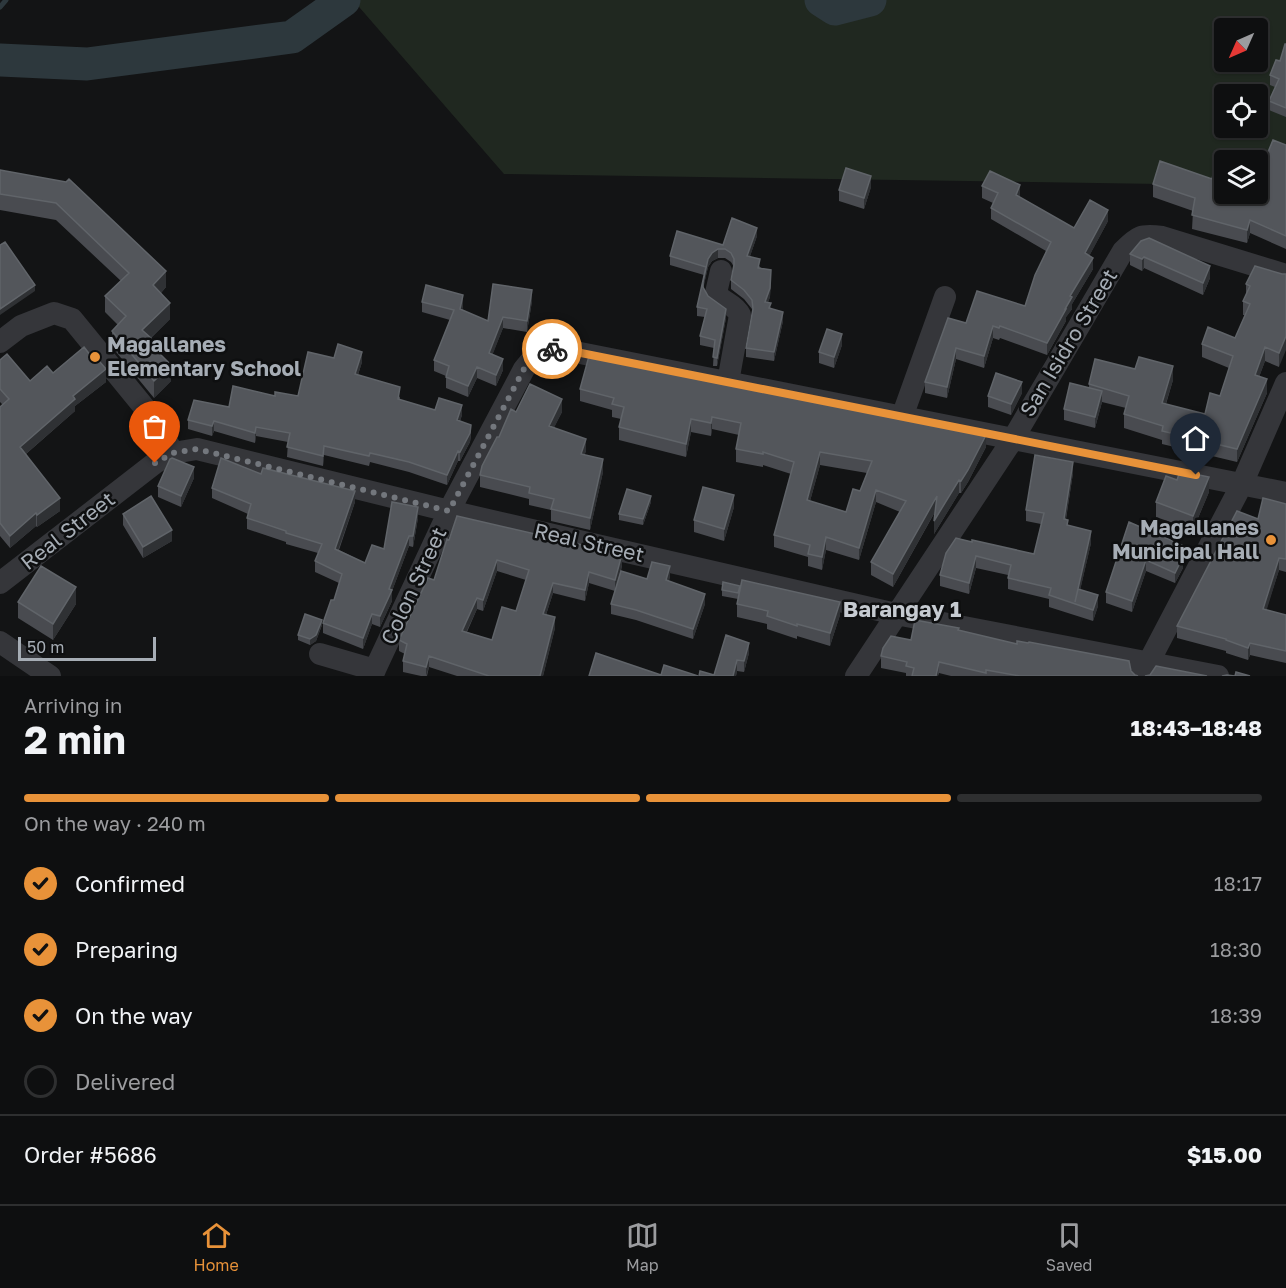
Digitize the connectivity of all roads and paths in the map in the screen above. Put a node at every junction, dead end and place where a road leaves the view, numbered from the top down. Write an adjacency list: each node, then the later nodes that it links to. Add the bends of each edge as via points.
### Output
1 (721, 271): 5 (street, via 716,293 740,315)
2 (1286, 276): 8 (street, San Isidro Street, via 1162,237 1146,235 1135,240 1124,251)
3 (945, 297): 7 (street)
4 (0, 342): 9 (street, via 21,326 54,313 72,318 157,423)
5 (729, 382): 7 (street); 12 (street, Colon Street, via 560,349 535,355)
6 (1286, 383): 10 (street)
7 (902, 417): 8 (street)
8 (1013, 439): 10 (street); 14 (street, San Isidro Street)
9 (173, 453): 12 (street, Real Street, via 197,449); 13 (street, Real Street)
10 (1242, 484): 11 (street); 17 (street)
11 (1286, 493)
12 (449, 511): 14 (street, Real Street); 18 (street, Colon Street)
13 (0, 583)
14 (896, 614): 17 (street, Real Street); 20 (street, San Isidro Street)
15 (0, 642): 19 (street)
16 (320, 654): 18 (street)
17 (1144, 669): 21 (street, Real Street)
18 (373, 673)
19 (50, 676)
20 (856, 676)
21 (1218, 676)

